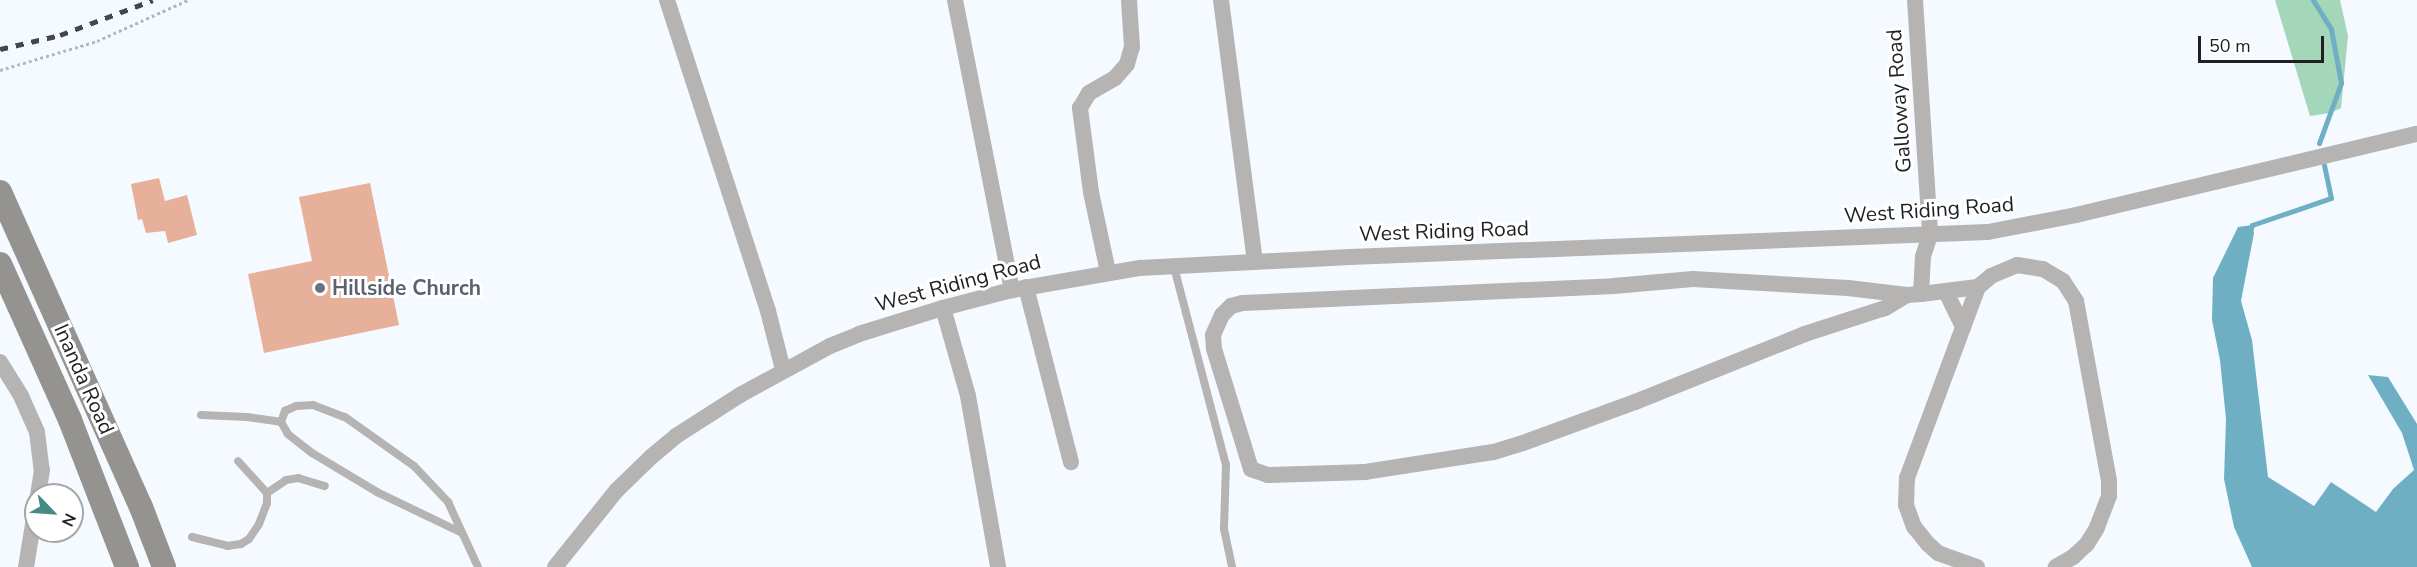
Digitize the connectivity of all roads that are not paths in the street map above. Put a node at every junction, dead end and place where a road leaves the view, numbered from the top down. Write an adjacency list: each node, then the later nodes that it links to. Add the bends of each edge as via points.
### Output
1 (667, 0): 20 (street, via 768,311)
2 (955, 0): 14 (street)
3 (1129, 0): 12 (street, via 1133,39 1127,64 1115,78 1089,93 1080,108 1090,192)
4 (1221, 0): 9 (street)
5 (1915, 0): 8 (street, Galloway Road)
6 (2417, 134): 8 (street, West Riding Road, via 2066,217 1988,232)
7 (0, 192): 34 (main road, Inanda Road)
8 (1930, 235): 9 (street, West Riding Road); 16 (street, Galloway Road)
9 (1255, 262): 11 (street, West Riding Road)
10 (0, 264): 33 (main road, Inanda Road, via 70,420)
11 (1174, 267): 12 (street, West Riding Road); 37 (lane, via 1226,465 1224,529)
12 (1108, 272): 14 (street, West Riding Road)
13 (1978, 287): 15 (street); 18 (street); 39 (street, via 2001,271 2017,265 2031,266 2063,281 2081,314 2109,496 2087,544)
14 (1019, 288): 17 (street, West Riding Road); 24 (street)
15 (1946, 292): 16 (street); 18 (street)
16 (1914, 294): 16 (street, via 1886,308 1805,334 1523,443 1493,452 1366,472 1268,474 1251,469 1214,350 1213,335 1222,315 1231,306 1242,303 1693,279)
17 (943, 308): 20 (street, West Riding Road, via 849,338); 36 (street, via 968,396)
18 (1963, 327): 38 (street, via 1907,478 1906,505 1914,527 1938,553)
19 (0, 362): 25 (street, via 37,432)
20 (783, 370): 31 (street, West Riding Road, via 676,436 651,457 617,490)
21 (201, 415): 22 (lane)
22 (281, 422): 28 (lane, via 288,434 312,453 377,492); 28 (lane, via 285,411 296,406 313,405 345,417 414,466 436,487 448,502)
23 (238, 461): 27 (lane)
24 (1071, 462)
25 (40, 483)
26 (326, 486): 27 (lane, via 298,478 286,480)
27 (267, 493): 29 (lane, via 260,524 242,544 227,546)
28 (460, 532): 35 (lane)
29 (192, 537)
30 (30, 543): 32 (street)
31 (558, 566)
32 (26, 567)
33 (127, 567)
34 (164, 567)
35 (478, 567)
36 (998, 567)
37 (1232, 567)
38 (1977, 567)
39 (2056, 567)

